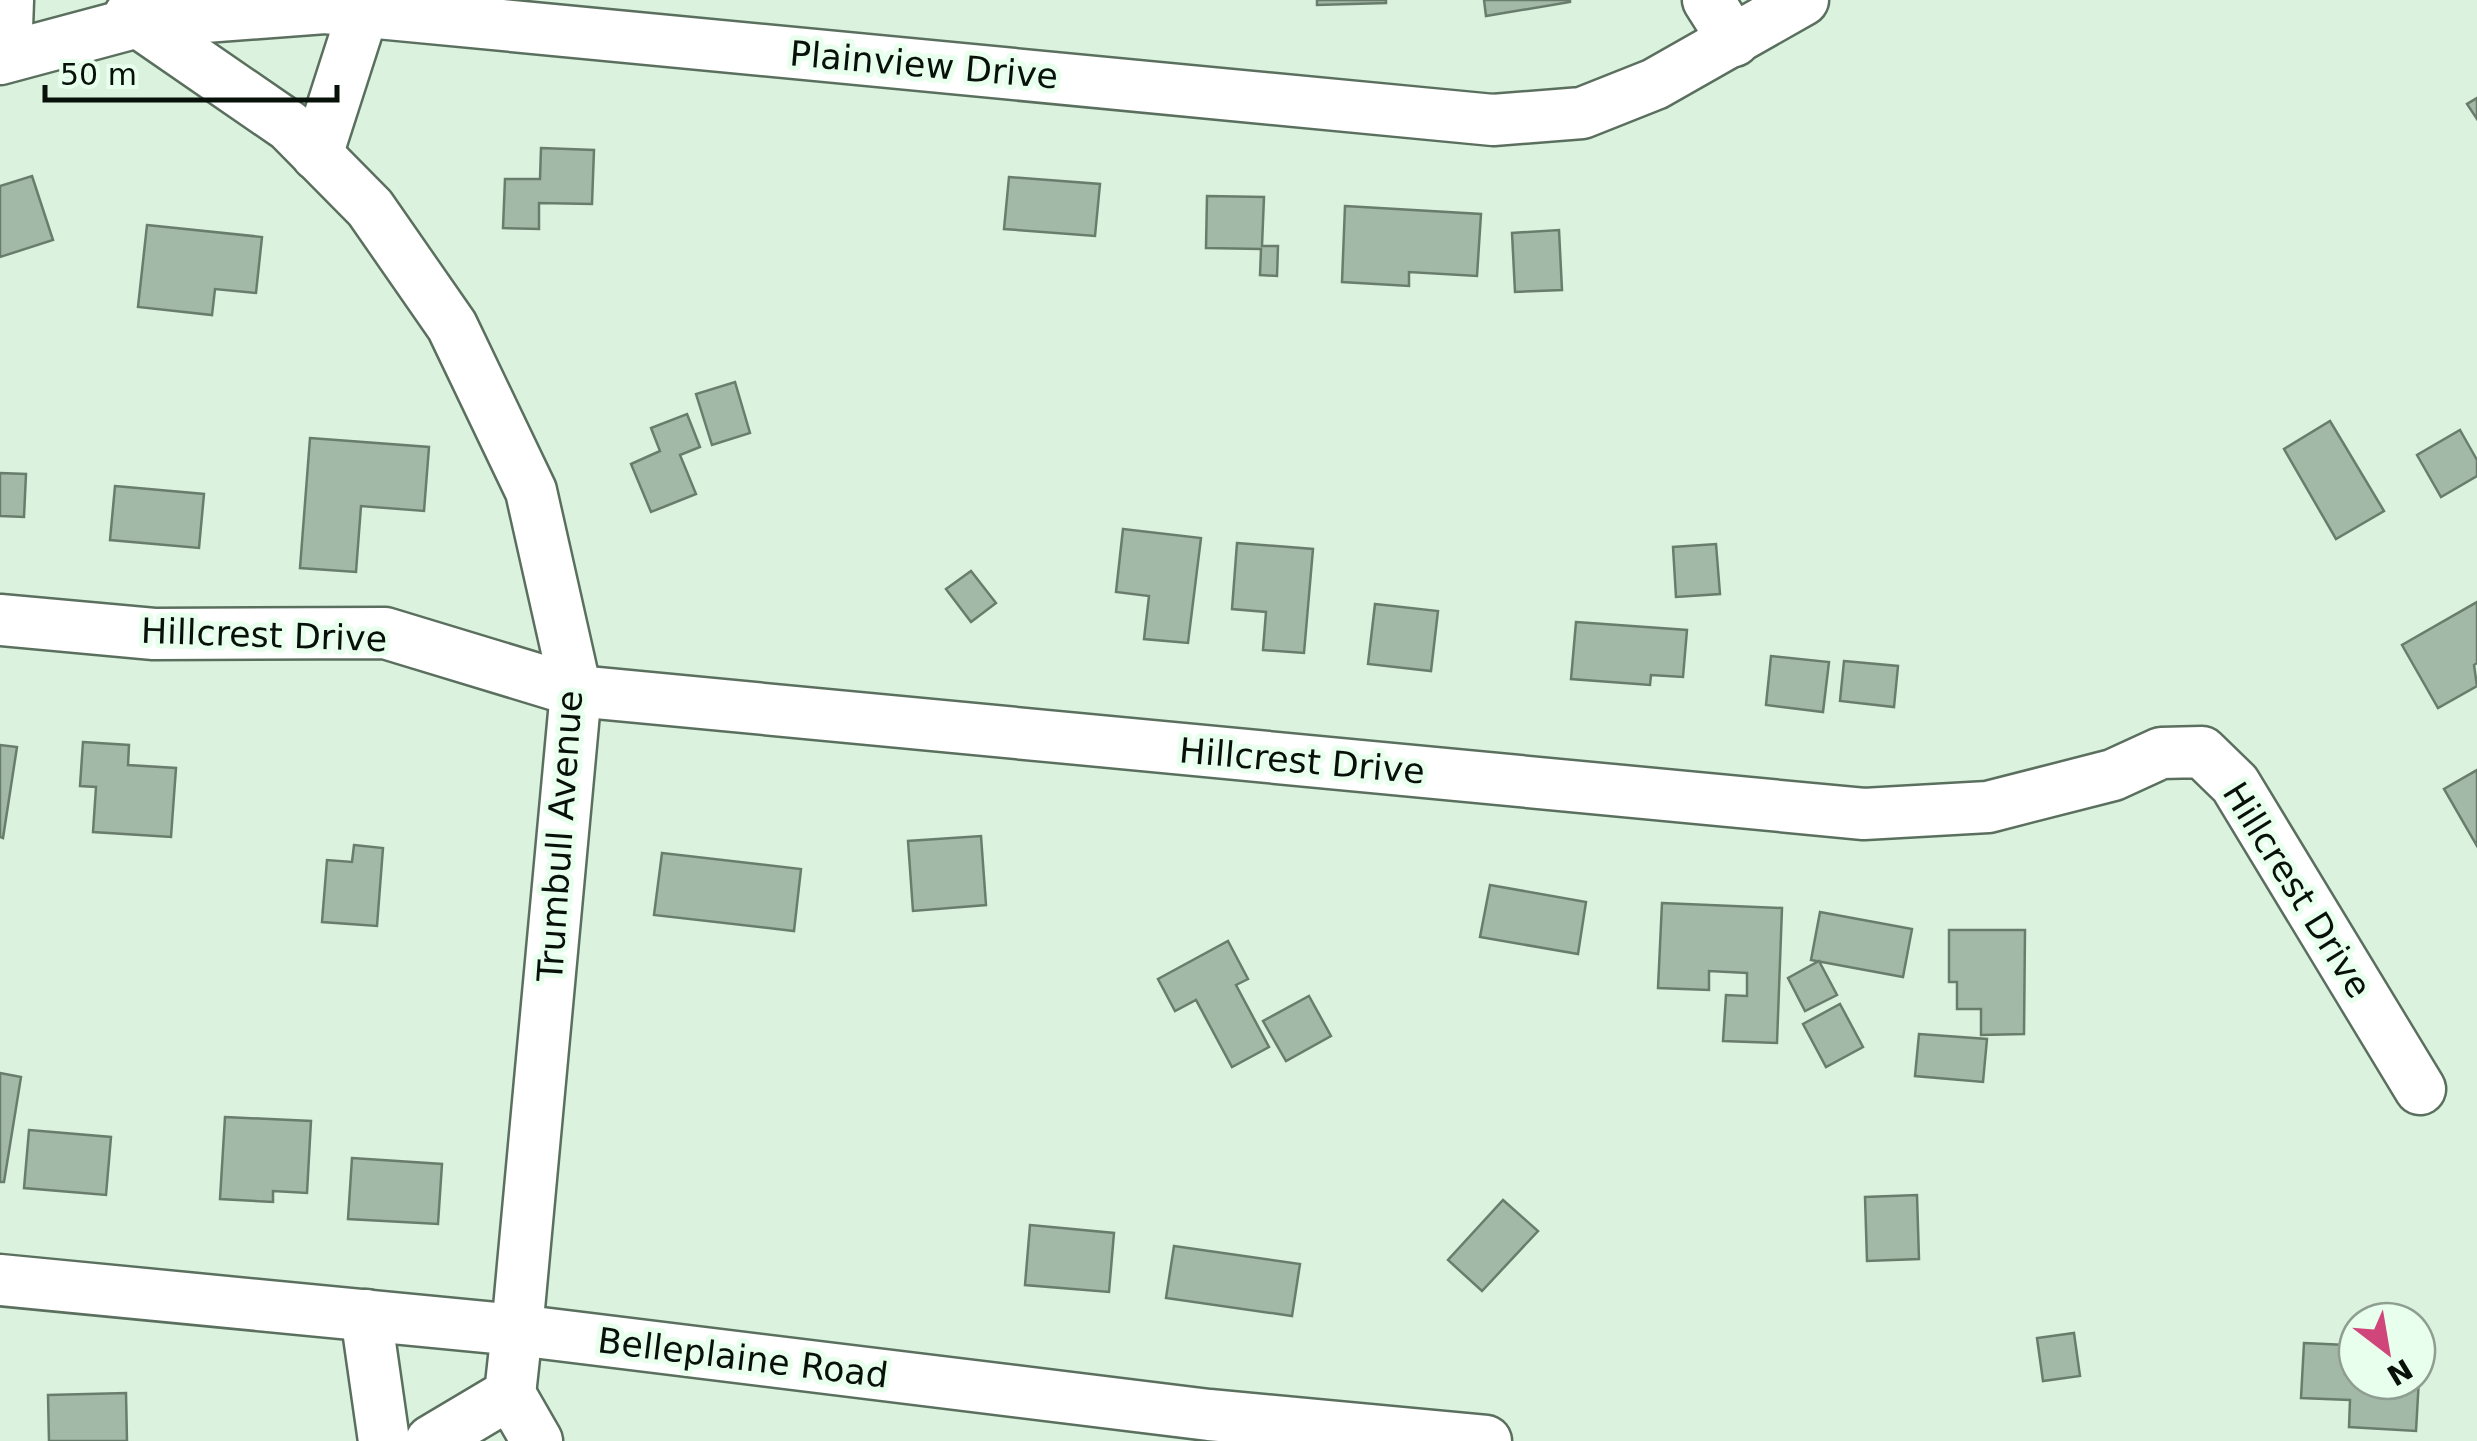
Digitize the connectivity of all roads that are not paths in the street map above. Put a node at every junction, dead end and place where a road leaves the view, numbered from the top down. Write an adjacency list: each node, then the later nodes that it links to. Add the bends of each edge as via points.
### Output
1 (8, 0): 6 (street)
2 (1802, 0): 5 (street, Plainview Drive)
3 (121, 11): 4 (street, Plainview Drive); 6 (street, Plainview Drive); 7 (street, Trumbull Avenue, via 289,126)
4 (363, 12): 5 (street, Plainview Drive, via 1493,120 1582,113 1655,84); 7 (street)
5 (1721, 21)
6 (3, 58)
7 (317, 155): 9 (street, Trumbull Avenue, via 370,208 452,326 531,491)
8 (0, 620): 9 (street, Hillcrest Drive, via 154,634 385,633)
9 (576, 692): 10 (street, Hillcrest Drive, via 1864,814 1988,807 2113,775 2161,753 2202,752 2235,784); 13 (street, Trumbull Avenue)
10 (2420, 1089)
11 (0, 1280): 12 (street, Belleplaine Road)
12 (366, 1315): 13 (street, Belleplaine Road); 16 (street)
13 (518, 1330): 14 (street, Trumbull Avenue); 15 (street, Belleplaine Road)
14 (510, 1394): 17 (street); 18 (street)
15 (1216, 1428): 19 (street, Belleplaine Road)
16 (384, 1441)
17 (431, 1441)
18 (538, 1441)
19 (1486, 1441)

